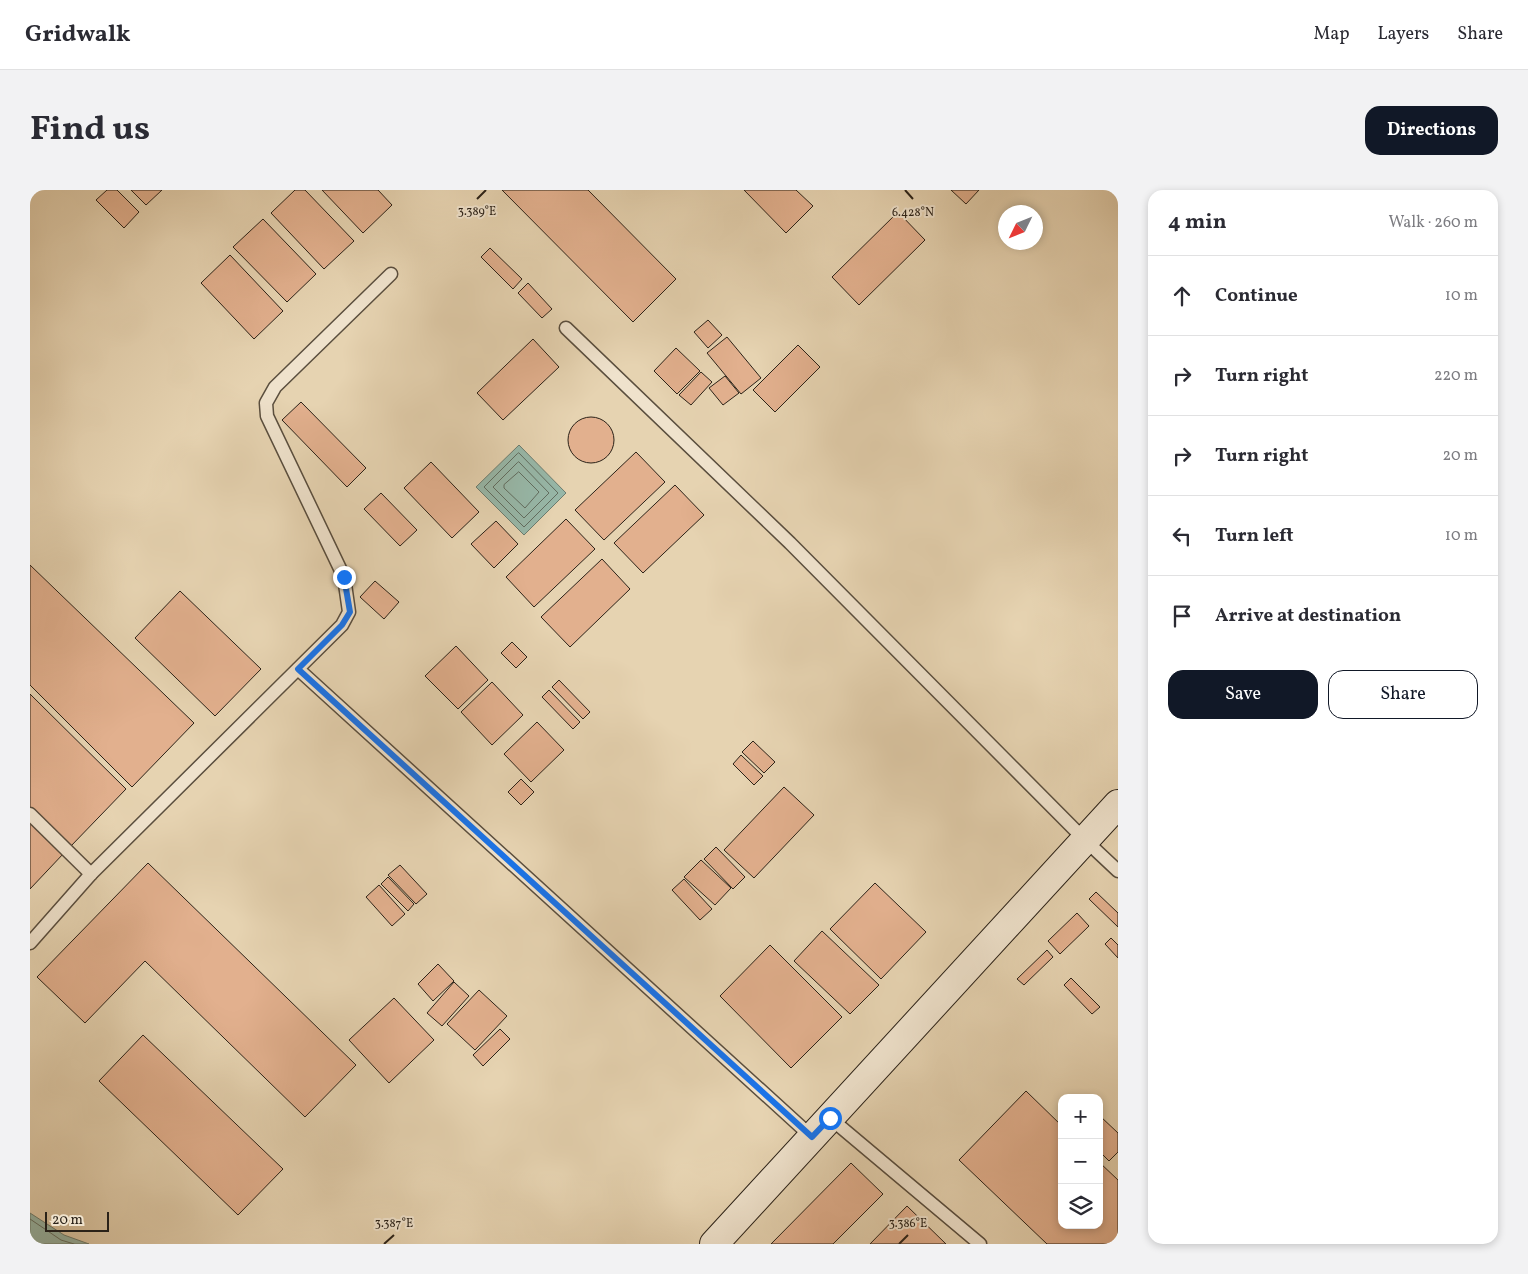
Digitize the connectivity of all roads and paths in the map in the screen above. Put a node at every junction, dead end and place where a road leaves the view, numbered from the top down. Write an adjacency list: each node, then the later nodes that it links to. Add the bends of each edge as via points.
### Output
1 (391, 274): 3 (lane, via 275,387 266,404 267,416 344,577 350,612 342,625)
2 (566, 328): 6 (lane, via 790,543)
3 (298, 669): 8 (lane); 10 (lane)
4 (1118, 804): 6 (street)
5 (30, 814): 8 (lane)
6 (1085, 840): 7 (lane); 10 (street)
7 (1118, 871)
8 (91, 874): 9 (lane)
9 (30, 943)
10 (821, 1128): 11 (street); 12 (lane)
11 (714, 1244)
12 (980, 1244)

